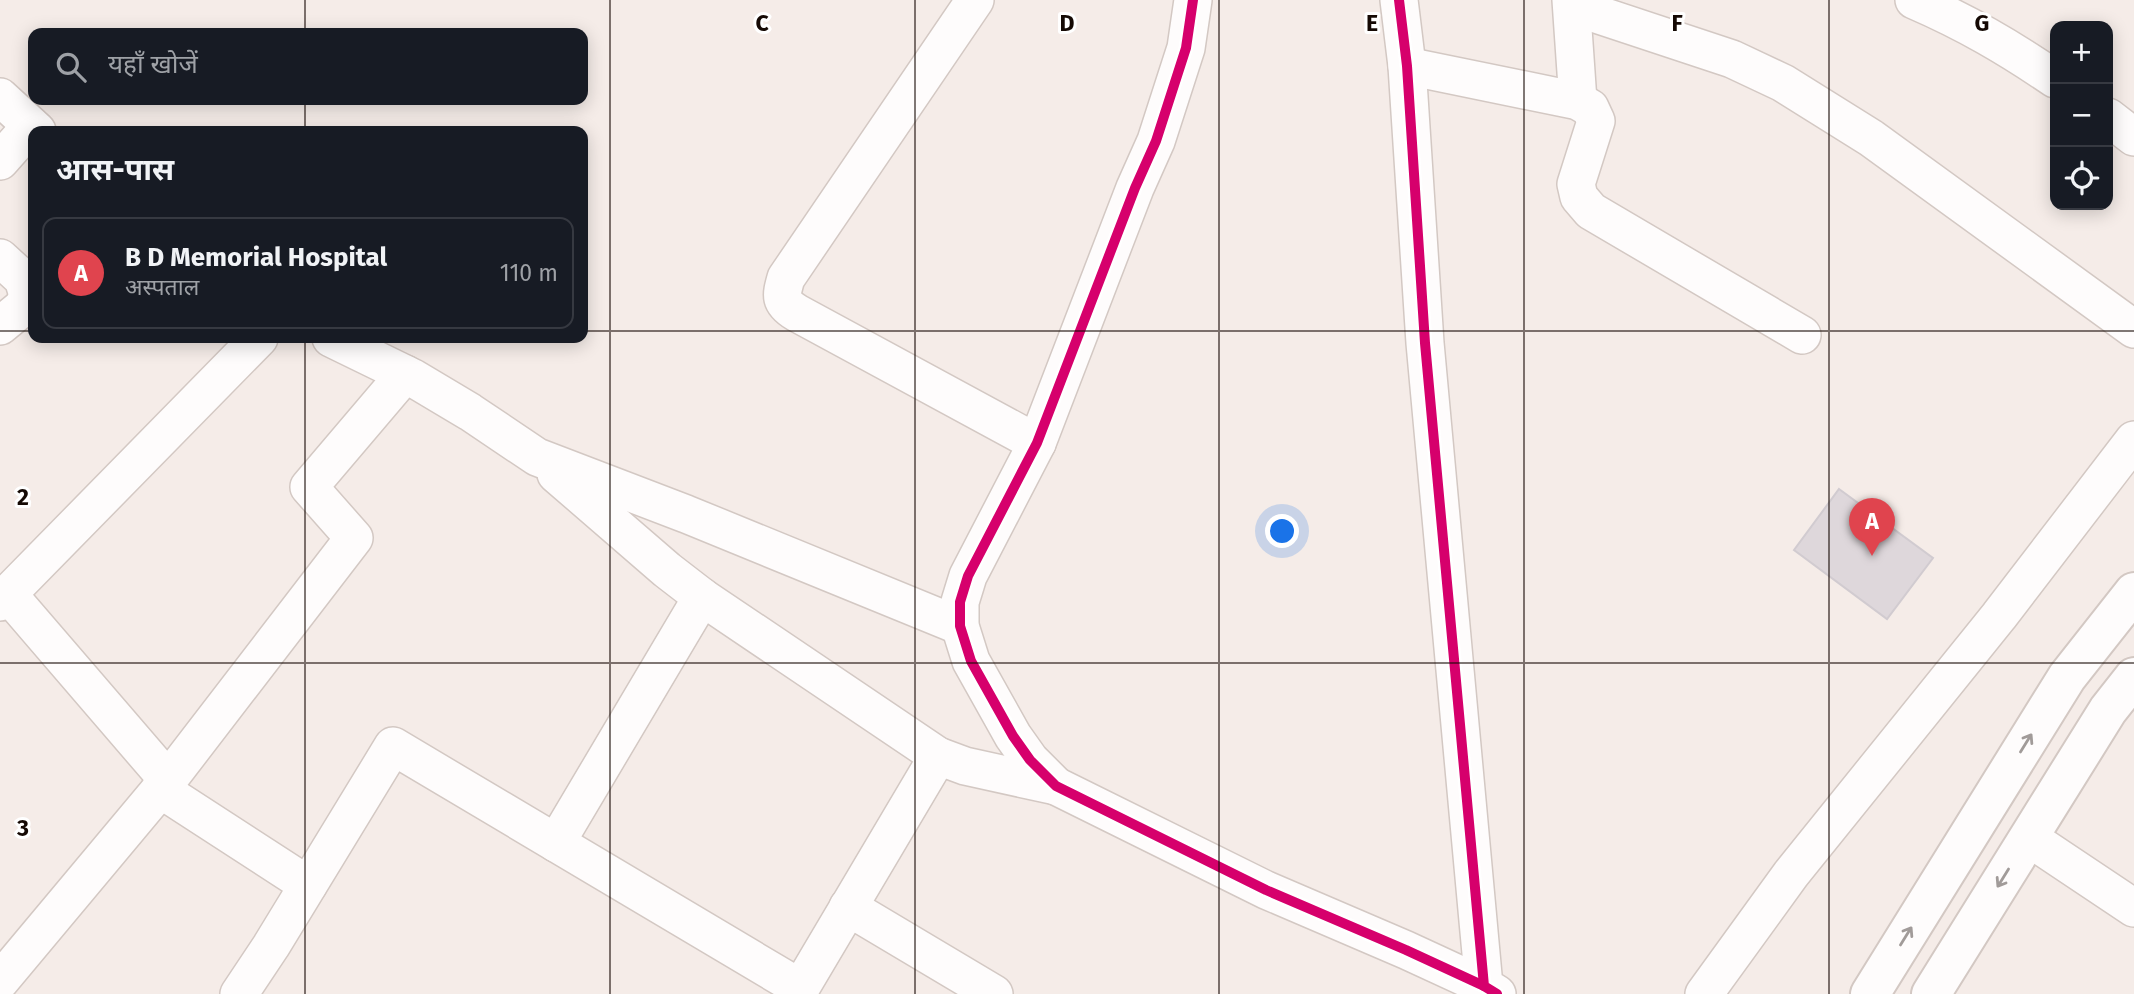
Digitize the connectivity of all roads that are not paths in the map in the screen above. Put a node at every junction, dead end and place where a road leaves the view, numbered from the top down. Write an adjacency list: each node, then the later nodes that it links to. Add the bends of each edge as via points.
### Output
1 (975, 0): 23 (street, via 786,278 781,295 796,313)
2 (1193, 0): 23 (street, via 1186,48 1156,141)
3 (1399, 0): 6 (street)
4 (1573, 0): 9 (street); 17 (street, via 1593,13 1732,59 1783,83 1871,138)
5 (1914, 0): 7 (street, via 1963,21)
6 (1407, 66): 9 (street); 39 (street, via 1425,343)
7 (2050, 76)
8 (0, 97): 11 (street)
9 (1578, 101): 18 (street, via 1590,108 1595,121 1576,184 1579,197 1591,211)
10 (2113, 121): 13 (street)
11 (31, 126)
12 (28, 135): 14 (street)
13 (2134, 137)
14 (0, 161)
15 (0, 258): 16 (street, via 23,279 28,295 23,307)
16 (0, 326)
17 (2134, 329)
18 (1802, 335)
19 (254, 343): 27 (street)
20 (341, 343): 21 (street)
21 (405, 374): 24 (street); 31 (street, via 309,487 354,538)
22 (2134, 440): 43 (street, via 1999,617 1791,874)
23 (1037, 443): 28 (street, via 968,576 960,601)
24 (537, 457): 26 (street); 28 (street)
25 (2134, 592): 44 (main road, one-way to 25, via 2067,677)
26 (702, 597): 30 (street); 34 (street)
27 (4, 598): 31 (street)
28 (960, 626): 32 (street, via 971,661 1013,736)
29 (2134, 677): 33 (main road, via 2108,710)
30 (938, 756): 32 (street); 36 (street)
31 (164, 784): 35 (street); 38 (street)
32 (1056, 786): 39 (street, via 1266,890)
33 (2029, 838): 37 (street); 45 (main road, one-way to 45)
34 (556, 843): 35 (street, via 393,746); 40 (street)
35 (308, 885): 41 (street)
36 (848, 907): 40 (street); 42 (street)
37 (2134, 908)
38 (0, 981)
39 (1491, 990)
40 (798, 991)
41 (239, 994)
42 (994, 994)
43 (1704, 994)
44 (1870, 994)
45 (1931, 994)

